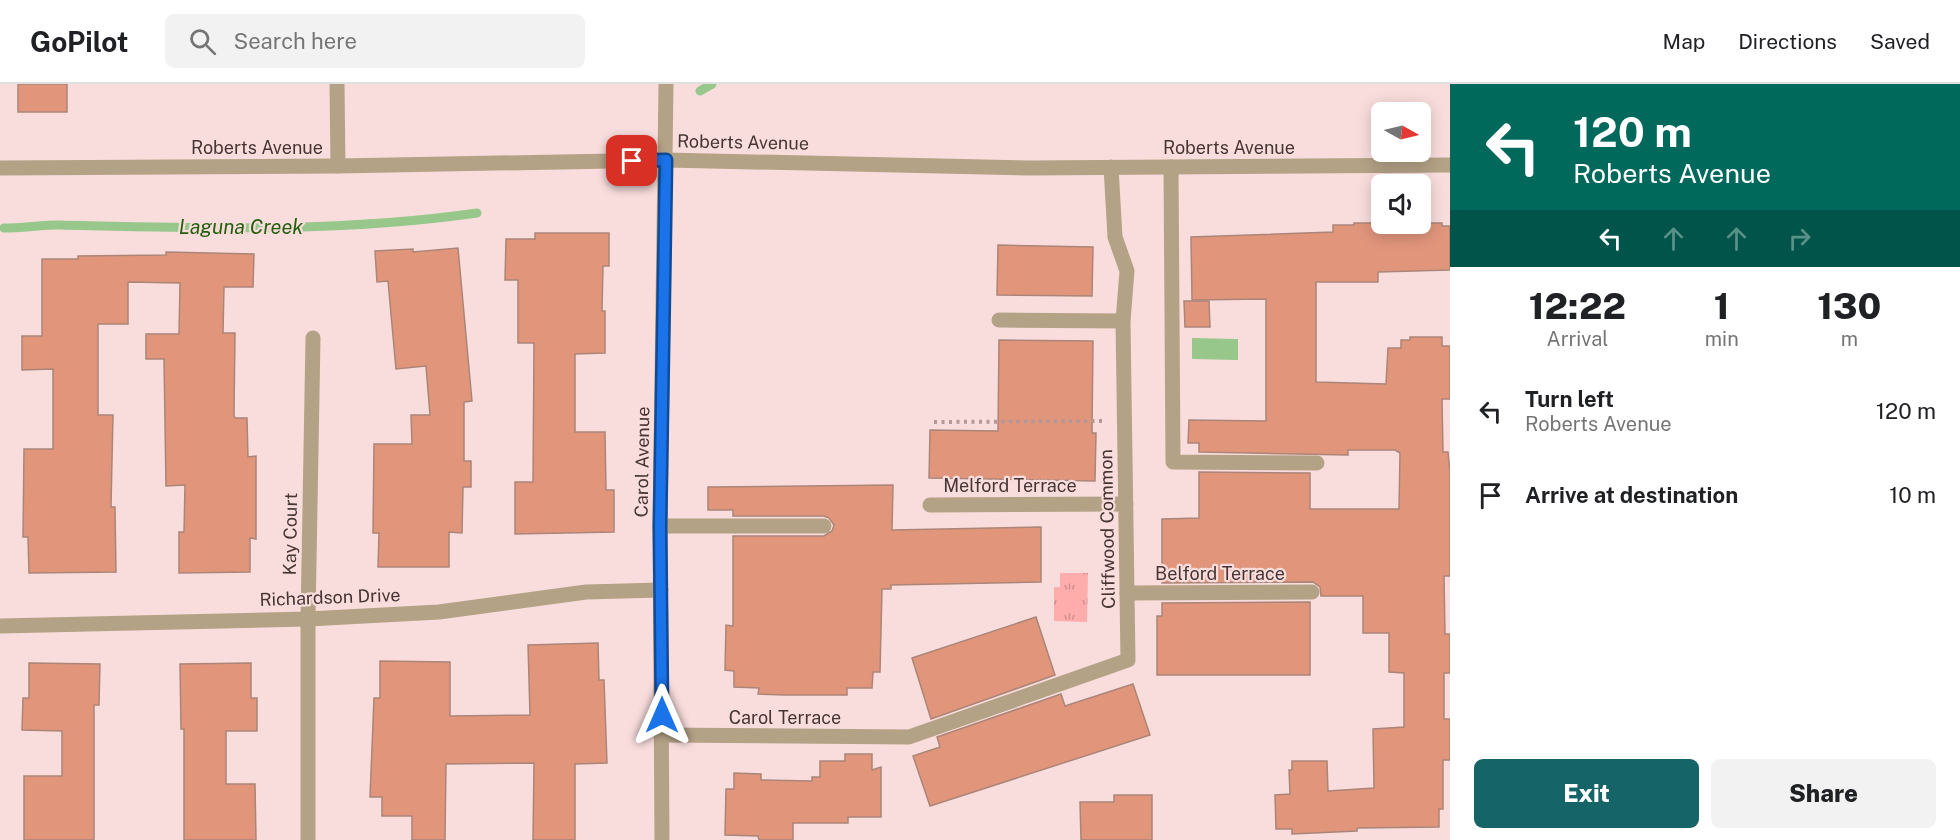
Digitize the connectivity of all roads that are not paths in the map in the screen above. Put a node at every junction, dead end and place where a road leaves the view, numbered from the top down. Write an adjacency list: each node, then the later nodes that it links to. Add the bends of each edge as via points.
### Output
1 (337, 84): 5 (street)
2 (666, 84): 3 (street, Carol Avenue)
3 (666, 160): 5 (street, Roberts Avenue); 6 (street, Roberts Avenue); 15 (street, Carol Avenue)
4 (1450, 165): 7 (street, Roberts Avenue)
5 (338, 166): 8 (street, Roberts Avenue)
6 (1111, 167): 7 (street, Roberts Avenue); 10 (street, Cliffwood Common, via 1115,237 1127,271)
7 (1171, 167): 12 (street, via 1173,462)
8 (0, 168)
9 (999, 320): 10 (street)
10 (1123, 321): 13 (street, Cliffwood Common)
11 (313, 338): 20 (street, Kay Court)
12 (1317, 463)
13 (1126, 504): 14 (street, Melford Terrace); 18 (street, Cliffwood Common)
14 (930, 505)
15 (660, 526): 16 (street); 17 (street, Carol Avenue)
16 (824, 526)
17 (661, 590): 20 (street, Richardson Drive, via 586,592 440,612); 22 (street, Carol Avenue)
18 (1127, 592): 19 (street, Belford Terrace); 23 (street, Cliffwood Common, via 1128,660)
19 (1312, 592)
20 (308, 619): 21 (street, Richardson Drive); 24 (street, Kay Court)
21 (0, 627)
22 (662, 735): 23 (street, Carol Terrace); 25 (street, Carol Avenue)
23 (909, 737)
24 (308, 840)
25 (662, 840)

